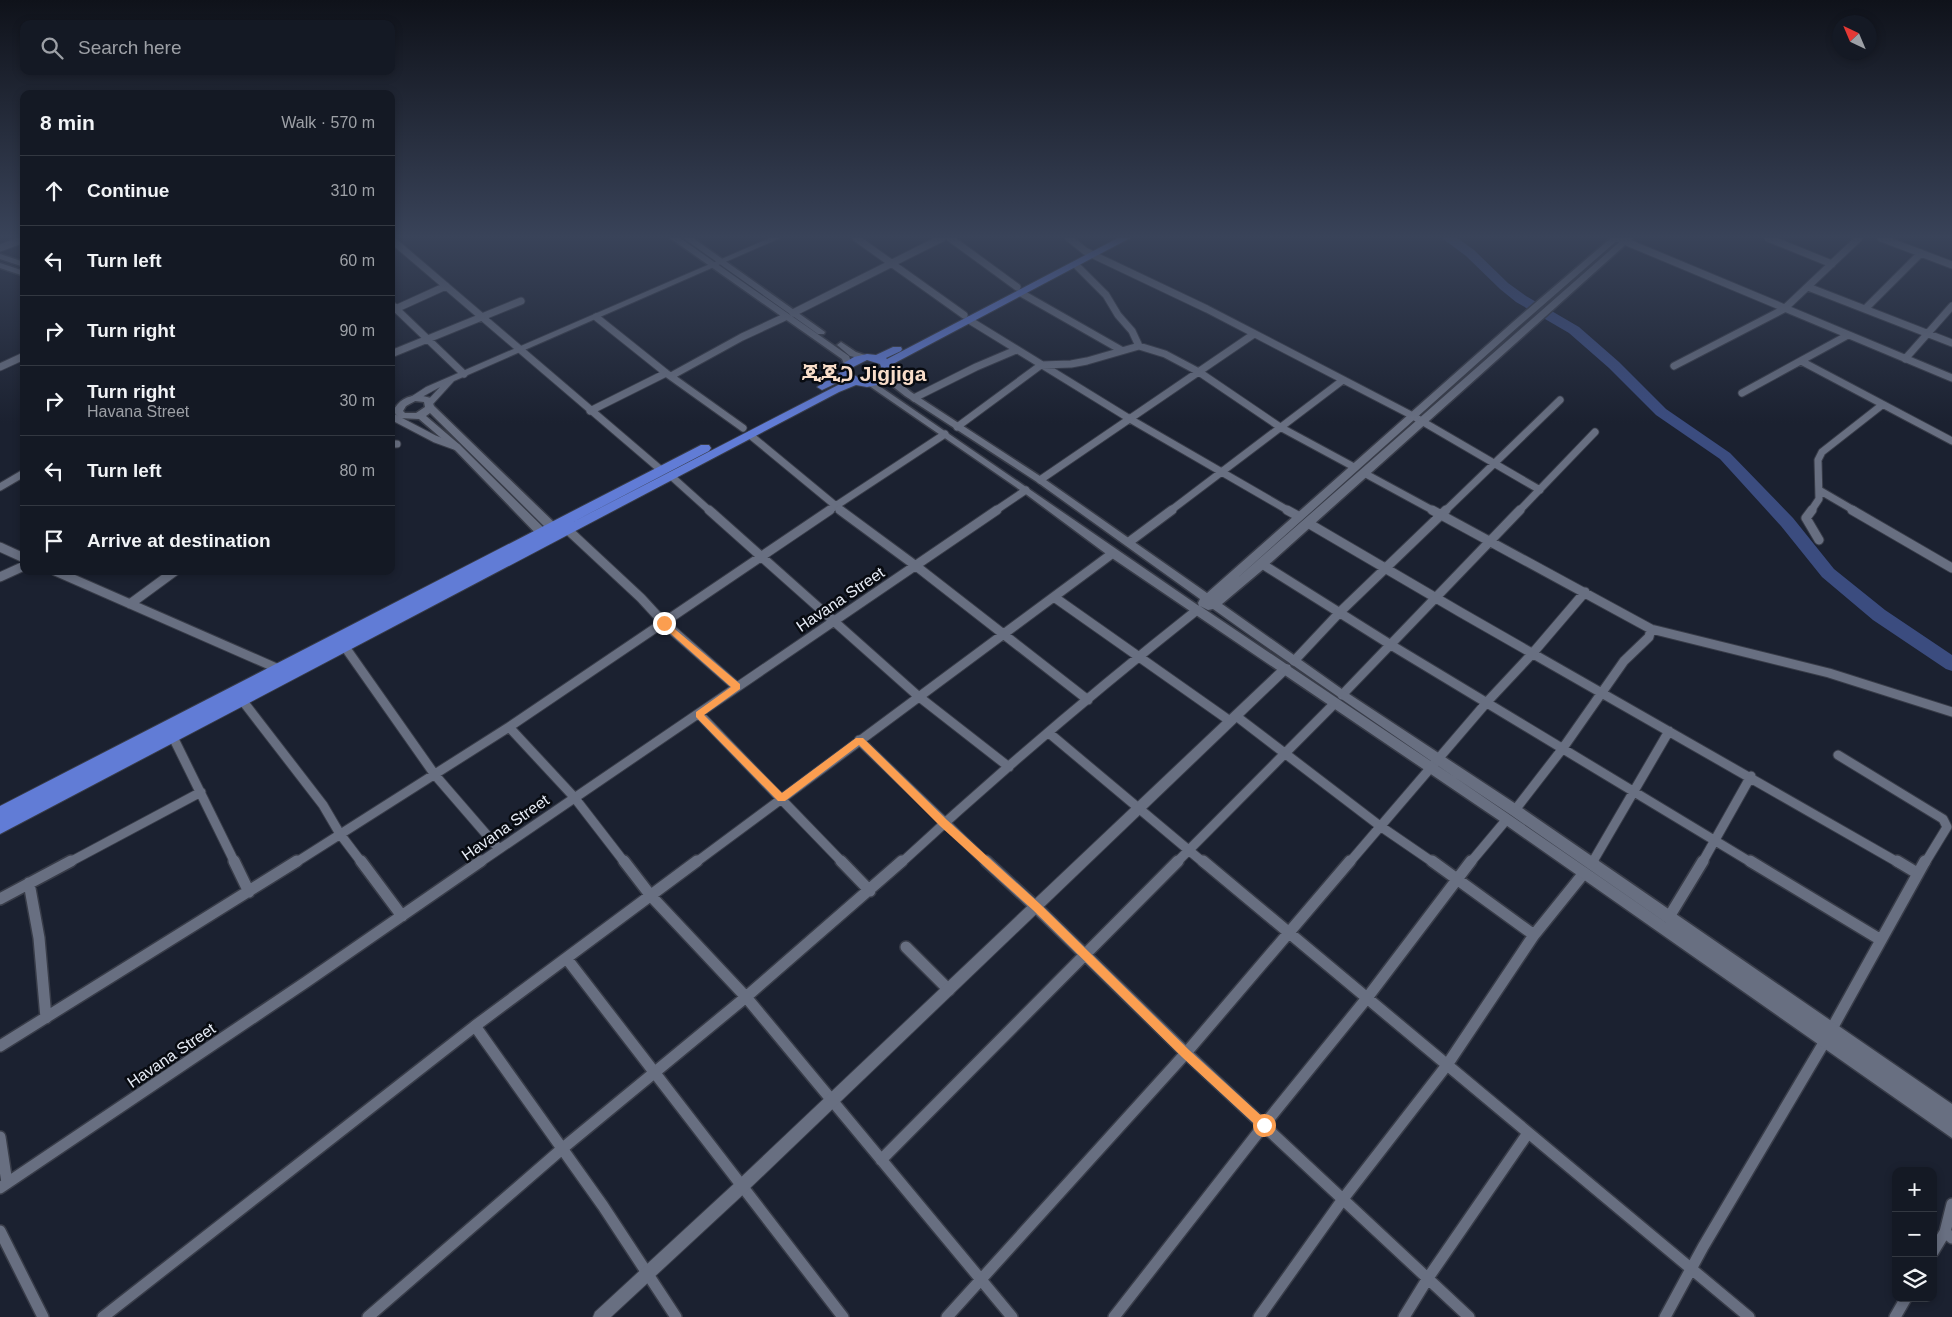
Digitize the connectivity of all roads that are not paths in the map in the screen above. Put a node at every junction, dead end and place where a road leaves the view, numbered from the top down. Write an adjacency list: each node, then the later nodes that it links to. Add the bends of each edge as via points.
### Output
1 (414, 299): 20 (street)
2 (462, 299): 25 (street)
3 (637, 299): 26 (street)
4 (765, 299): 24 (main road)
5 (769, 299): 24 (main road)
6 (820, 299): 24 (street)
7 (942, 299): 27 (street)
8 (1001, 299): 27 (highway)
9 (1035, 299): 36 (street)
10 (1109, 299): 33 (street)
11 (1187, 299): 29 (street)
12 (1544, 299): 65 (main road)
13 (1559, 299): 65 (main road)
14 (1762, 299): 21 (street)
15 (1794, 299): 21 (street)
16 (1840, 299): 22 (street)
17 (1875, 299): 22 (street)
18 (521, 301): 25 (street)
19 (1952, 306): 28 (street)
20 (395, 307)
21 (1784, 309): 30 (street); 43 (street)
22 (1865, 309): 28 (street)
23 (395, 310): 31 (street)
24 (789, 315): 41 (main road, via 853,354); 46 (main road, via 846,358); 48 (street)
25 (481, 316): 31 (street); 34 (street)
26 (596, 317): 34 (street); 48 (street)
27 (967, 317): 35 (street); 41 (highway)
28 (1928, 333): 32 (street); 39 (street)
29 (1254, 334): 45 (street); 51 (street)
30 (1848, 335): 39 (street); 40 (street)
31 (429, 339): 37 (street); 47 (street)
32 (1952, 343)
33 (1139, 346): 36 (street); 45 (street, via 1164,354)
34 (521, 350): 47 (street); 60 (street)
35 (1016, 350): 42 (street); 54 (street, via 976,366)
36 (1121, 350): 42 (street, via 1079,363)
37 (395, 352)
38 (20, 358): 44 (street)
39 (1905, 359): 49 (street)
40 (1801, 361): 53 (street); 59 (street)
41 (880, 363): 46 (highway, via 858,359); 52 (highway, via 883,378); 54 (main road, via 894,383)
42 (1041, 365): 66 (street); 67 (street)
43 (1674, 366)
44 (0, 367)
45 (1198, 372): 66 (street); 68 (street)
46 (850, 373): 52 (highway); 69 (highway)
47 (464, 374): 50 (street)
48 (668, 375): 60 (street); 69 (street)
49 (1952, 378)
50 (453, 379): 56 (street); 58 (street)
51 (1343, 380): 65 (street); 68 (street)
52 (869, 383): 71 (main road)
53 (1742, 394)
54 (914, 398): 67 (main road)
55 (1560, 400): 74 (street)
56 (408, 401): 57 (main road); 58 (main road, via 420,398); 61 (main road)
57 (395, 402)
58 (430, 404): 64 (main road); 89 (main road)
59 (1882, 405): 72 (street); 84 (street, via 1822,452 1818,460)
60 (590, 411): 76 (street)
61 (395, 413)
62 (395, 414): 64 (main road)
63 (395, 415): 73 (street, via 435,439)
64 (420, 415): 73 (main road)
65 (1417, 418): 74 (street); 75 (main road); 78 (main road)
66 (1130, 420): 77 (street); 80 (street)
67 (957, 427): 80 (main road)
68 (1280, 427): 75 (street); 77 (street)
69 (746, 432): 76 (highway); 85 (street)
70 (1595, 432): 83 (street)
71 (945, 434): 82 (main road); 85 (street)
72 (1952, 441)
73 (457, 447): 89 (main road)
74 (1492, 464): 83 (street); 86 (street)
75 (1354, 468): 87 (main road)
76 (666, 473): 89 (highway); 96 (street)
77 (1220, 473): 87 (street); 92 (street)
78 (1364, 473): 86 (street); 88 (main road)
79 (20, 475): 81 (street)
80 (1040, 480): 92 (main road)
81 (0, 487)
82 (1026, 490): 94 (main road); 98 (street, Havana Street)
83 (1540, 490): 91 (street)
84 (1819, 490): 90 (street, via 1820,499 1806,518); 100 (street)
85 (835, 506): 96 (street); 98 (street)
86 (1441, 515): 91 (street); 101 (street)
87 (1298, 516): 108 (main road)
88 (1308, 523): 97 (main road); 101 (street)
89 (554, 533): 113 (street, via 634,591); 117 (highway); 121 (highway)
90 (1819, 540)
91 (1491, 541): 105 (street); 107 (street)
92 (1129, 542): 108 (main road)
93 (0, 547): 95 (street)
94 (1113, 553): 106 (street); 110 (main road)
95 (20, 556)
96 (760, 557): 112 (street); 113 (street)
97 (1262, 564): 108 (main road); 111 (street)
98 (916, 566): 112 (street, Havana Street); 115 (street)
99 (20, 568): 104 (street)
100 (1952, 568)
101 (1385, 569): 107 (street); 111 (street)
102 (64, 575): 109 (street)
103 (170, 575): 109 (street)
104 (0, 577)
105 (1585, 592): 114 (street); 118 (street)
106 (1054, 597): 115 (street); 119 (street)
107 (1436, 598): 116 (street); 118 (street)
108 (1210, 601): 110 (main road); 120 (main road)
109 (130, 604): 121 (street)
110 (1197, 610): 119 (street); 120 (main road)
111 (1340, 612): 116 (street); 120 (street)
112 (835, 620): 123 (street, Havana Street); 125 (street)
113 (664, 623): 123 (street); 133 (street)
114 (1651, 629): 124 (street); 130 (street, via 1829,673)
115 (1004, 634): 125 (street); 128 (street)
116 (1391, 644): 126 (street); 129 (street)
117 (344, 647): 122 (highway); 143 (street)
118 (1532, 654): 124 (street); 129 (street)
119 (1139, 656): 128 (street); 132 (street)
120 (1290, 664): 126 (main road); 132 (street)
121 (278, 669): 122 (street); 150 (highway)
122 (292, 675): 127 (highway)
123 (737, 687): 131 (street, Havana Street)
124 (1602, 693): 134 (street); 138 (street)
125 (918, 696): 137 (street); 142 (street)
126 (1339, 699): 139 (street); 141 (main road)
127 (242, 700): 136 (highway); 155 (street, via 323,805)
128 (1088, 700): 135 (street)
129 (1487, 702): 138 (street); 141 (street)
130 (1952, 712)
131 (699, 714): 147 (street, Havana Street); 148 (street)
132 (1233, 718): 139 (street); 149 (street)
133 (509, 727): 143 (street); 147 (street)
134 (1669, 731): 144 (street); 146 (street)
135 (1048, 733): 142 (street); 149 (street)
136 (173, 737): 145 (street); 154 (highway)
137 (860, 740): 148 (street); 152 (street)
138 (1563, 748): 146 (street); 151 (street)
139 (1284, 754): 153 (street); 158 (street)
140 (1838, 755): 160 (street, via 1936,813 1947,823)
141 (1436, 764): 151 (main road); 153 (street)
142 (1009, 767): 152 (street)
143 (435, 775): 155 (street); 157 (street)
144 (1751, 776): 156 (street); 160 (street)
145 (201, 792): 162 (street); 164 (street)
146 (1635, 792): 156 (street); 159 (street)
147 (574, 797): 157 (street, Havana Street); 165 (street)
148 (782, 799): 163 (street); 165 (street)
149 (1138, 808): 158 (street); 167 (street)
150 (0, 813)
151 (1511, 815): 159 (main road); 161 (street)
152 (944, 823): 163 (street); 167 (street)
153 (1380, 826): 161 (street); 170 (street)
154 (0, 827)
155 (340, 834): 164 (street); 168 (street)
156 (1716, 840): 169 (street); 172 (street)
157 (499, 849): 168 (street, Havana Street)
158 (1189, 849): 170 (street); 174 (street)
159 (1588, 868): 169 (main road); 171 (street); 182 (main road)
160 (1917, 873): 172 (street)
161 (1456, 878): 171 (street); 178 (street)
162 (29, 883): 166 (street); 179 (street, via 39,938)
163 (870, 891): 177 (street)
164 (249, 892): 179 (street)
165 (651, 896): 175 (street); 177 (street)
166 (0, 899)
167 (1036, 907): 174 (street); 176 (street)
168 (402, 916): 195 (street, Havana Street)
169 (1669, 917): 181 (main road)
170 (1289, 932): 178 (street); 184 (street)
171 (1534, 935): 185 (street)
172 (1881, 940): 181 (street)
173 (906, 947): 176 (street)
174 (1085, 955): 184 (street); 194 (street)
175 (567, 959): 180 (street); 186 (street)
176 (948, 990): 187 (street)
177 (746, 997): 186 (street); 187 (street)
178 (1366, 998): 185 (street); 189 (street)
179 (46, 1018): 183 (street)
180 (475, 1026): 193 (street); 208 (street)
181 (1831, 1030): 182 (street); 188 (main road)
182 (1825, 1042): 190 (main road); 202 (street)
183 (0, 1046)
184 (1186, 1053): 189 (street); 204 (street)
185 (1447, 1065): 191 (street); 197 (street)
186 (654, 1073): 193 (street); 196 (street)
187 (832, 1100): 194 (street); 196 (street)
188 (1952, 1113)
189 (1264, 1125): 197 (street); 215 (street)
190 (1952, 1130)
191 (1528, 1133): 202 (street); 205 (street)
192 (0, 1137): 195 (street)
193 (563, 1148): 203 (street); 209 (street)
194 (881, 1160): 204 (street)
195 (4, 1186)
196 (742, 1186): 203 (street); 212 (street)
197 (1343, 1199): 205 (street); 216 (street)
198 (1952, 1204): 200 (street)
199 (0, 1231): 207 (street)
200 (1948, 1235): 201 (street)
201 (1937, 1247)
202 (1690, 1268): 219 (street); 220 (street)
203 (648, 1272): 210 (street); 211 (street)
204 (980, 1278): 213 (street); 214 (street)
205 (1428, 1278): 217 (street); 218 (street)
206 (1904, 1302): 221 (street)
207 (42, 1317)
208 (103, 1317)
209 (368, 1317)
210 (600, 1317)
211 (676, 1317)
212 (843, 1317)
213 (947, 1317)
214 (1012, 1317)
215 (1114, 1317)
216 (1259, 1317)
217 (1404, 1317)
218 (1468, 1317)
219 (1665, 1317)
220 (1749, 1317)
221 (1895, 1317)

